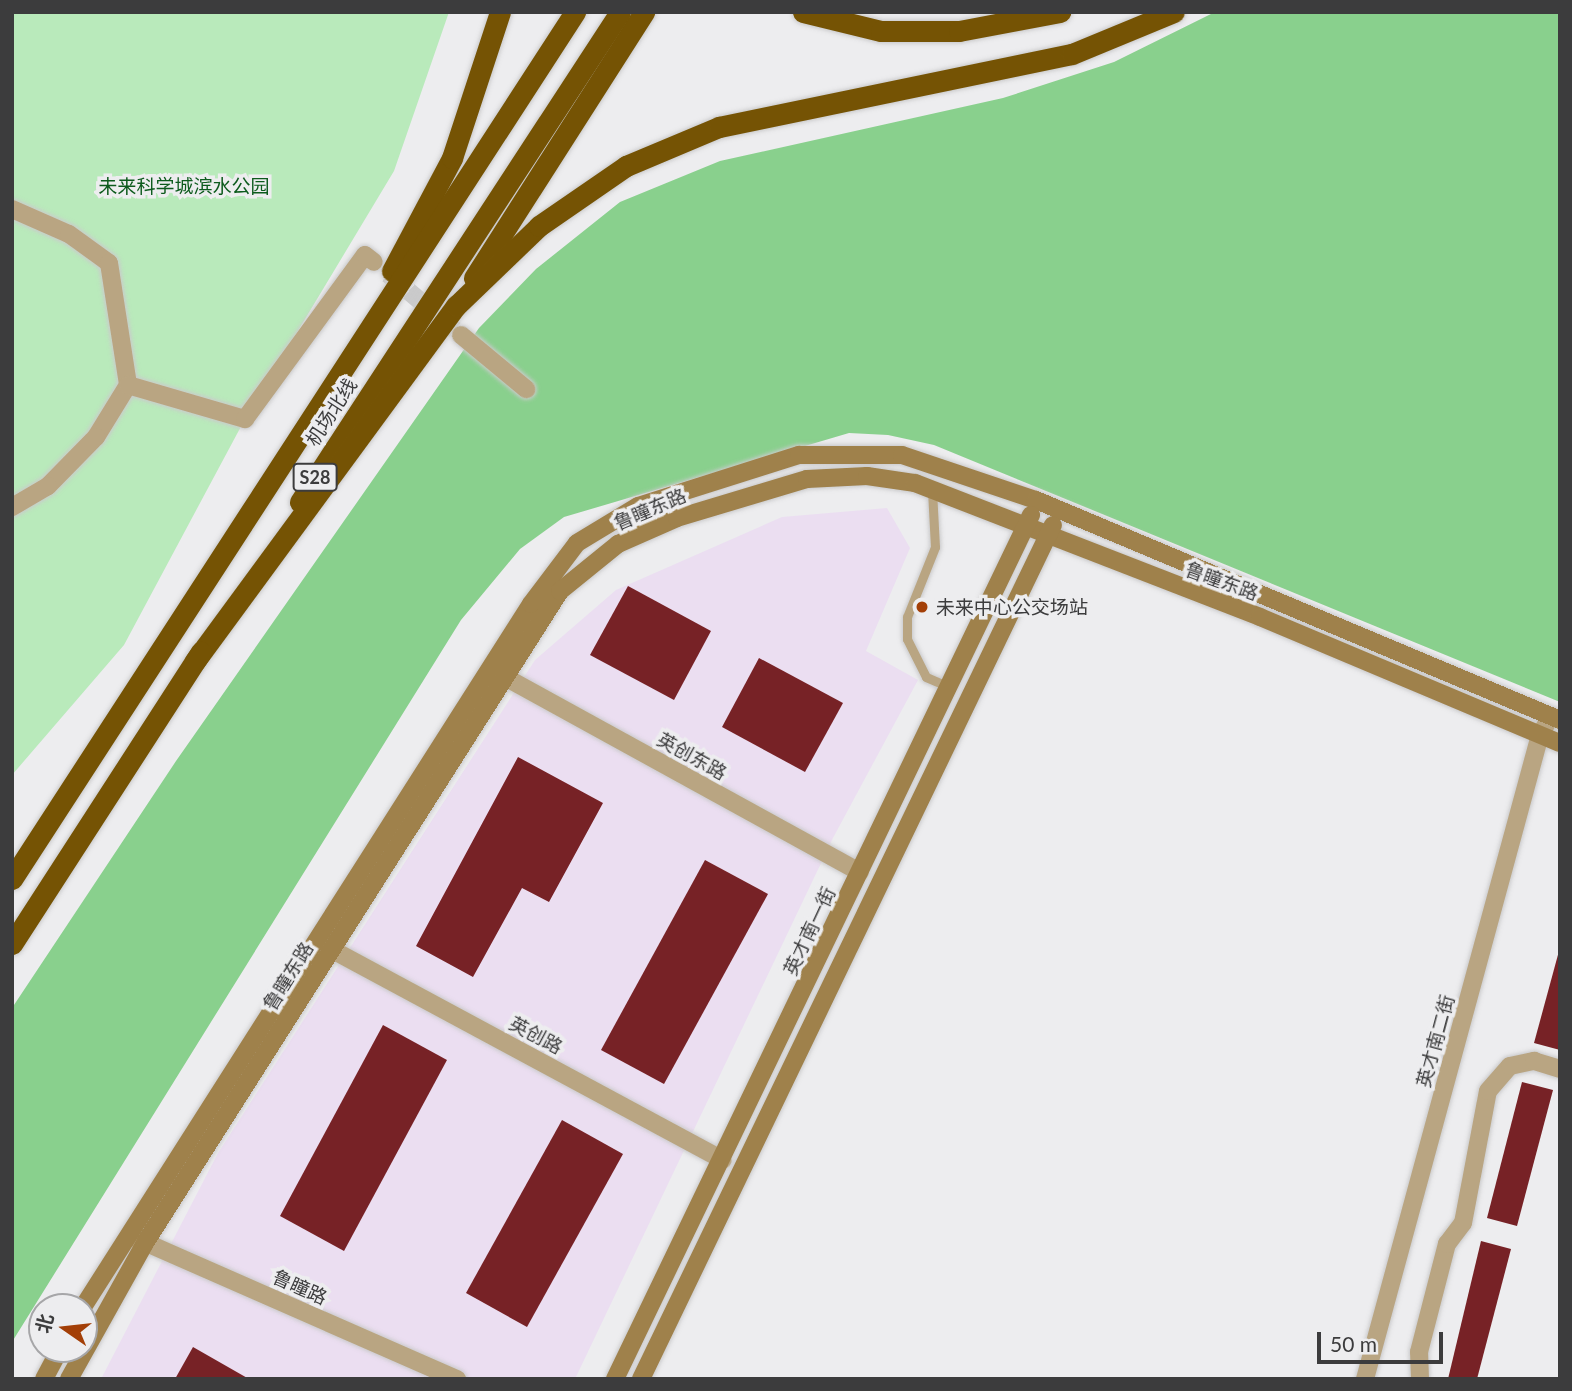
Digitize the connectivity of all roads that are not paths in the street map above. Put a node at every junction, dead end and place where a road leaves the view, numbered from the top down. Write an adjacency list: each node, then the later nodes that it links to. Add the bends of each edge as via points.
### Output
1 (500, 12): 13 (highway, via 452,158)
2 (575, 12): 13 (highway, 机场北线 / S28)
3 (620, 12): 21 (highway, 机场北线 / S28)
4 (644, 12): 10 (highway)
5 (803, 12): 6 (highway, via 881,31 959,31)
6 (1060, 12)
7 (1174, 12): 10 (highway, via 1072,54 719,127 626,166 539,226)
8 (12, 209): 12 (street, via 69,234 109,263)
9 (374, 262): 12 (street, via 365,255 245,419)
10 (456, 306): 21 (highway)
11 (461, 335): 14 (street)
12 (128, 385): 17 (street, via 96,437 48,486)
13 (332, 386): 28 (highway, 机场北线 / S28)
14 (526, 390)
15 (932, 489): 19 (main road, 鲁瞳东路); 22 (main road, 鲁瞳东路, via 886,477 807,479 665,523 618,544 560,591); 23 (lane, via 935,547 907,617 907,639 926,677)
16 (1036, 500): 18 (main road, 鲁瞳东路); 19 (main road, 英才南一街); 33 (main road, 鲁瞳东路, via 902,455 799,455 638,506 577,543 531,604)
17 (12, 507)
18 (1059, 513): 20 (main road); 24 (main road, 鲁瞳东路)
19 (1027, 525): 20 (main road, 鲁瞳东路); 23 (main road, 英才南一街)
20 (1048, 535): 25 (main road, 鲁瞳东路); 41 (main road)
21 (195, 661): 29 (highway, 机场北线 / S28)
22 (503, 676): 27 (street, 英创东路); 30 (main road, 鲁瞳东路)
23 (949, 687): 27 (main road, 英才南一街)
24 (1555, 718): 25 (street, 英才南二街)
25 (1540, 735): 26 (main road, 鲁瞳东路); 42 (street, 英才南二街)
26 (1560, 743)
27 (860, 872): 32 (main road, 英才南一街)
28 (12, 879)
29 (12, 944)
30 (329, 948): 32 (street, 英创路); 34 (main road, 鲁瞳东路)
31 (1560, 1069): 43 (street, via 1534,1061 1510,1066 1488,1091 1463,1223 1447,1244 1419,1352)
32 (723, 1160): 40 (main road, 英才南一街)
33 (126, 1234): 34 (street, 鲁瞳路); 35 (main road, 鲁瞳东路)
34 (145, 1243): 38 (main road, 鲁瞳东路); 39 (street, 鲁瞳路)
35 (91, 1293)
36 (53, 1363): 37 (main road)
37 (44, 1379)
38 (69, 1379)
39 (457, 1379)
40 (615, 1379)
41 (641, 1379)
42 (1365, 1379)
43 (1420, 1379)

